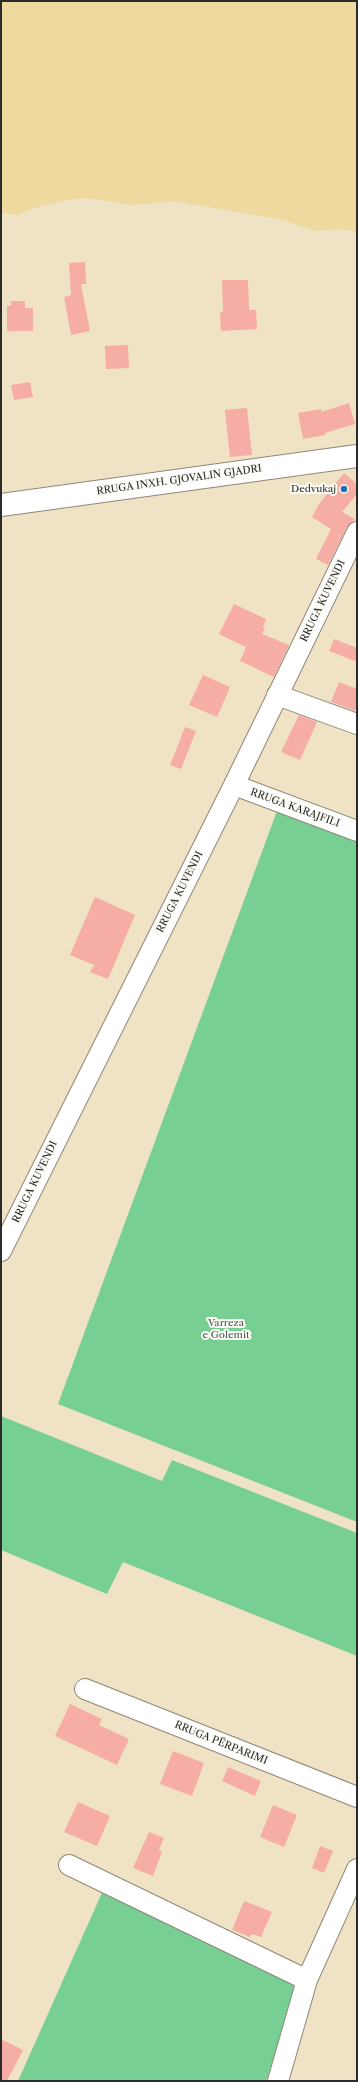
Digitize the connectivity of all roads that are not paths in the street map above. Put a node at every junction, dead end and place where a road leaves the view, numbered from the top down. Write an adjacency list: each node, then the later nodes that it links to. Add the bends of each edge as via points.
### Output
1 (357, 456): 2 (main road, RRUGA INXH. GJOVALIN GJADRI)
2 (1, 505)
3 (357, 532): 4 (street, RRUGA KUVENDI)
4 (277, 695): 5 (street); 6 (street, RRUGA KUVENDI)
5 (357, 724)
6 (234, 785): 7 (street, RRUGA KARAJFILI); 8 (street, RRUGA KUVENDI)
7 (357, 830)
8 (1, 1251)
9 (85, 1689): 10 (street, RRUGA PËRPARIMI)
10 (357, 1797)
11 (69, 1865): 13 (street)
12 (357, 1869): 13 (street)
13 (307, 1980): 14 (street)
14 (278, 2081)

